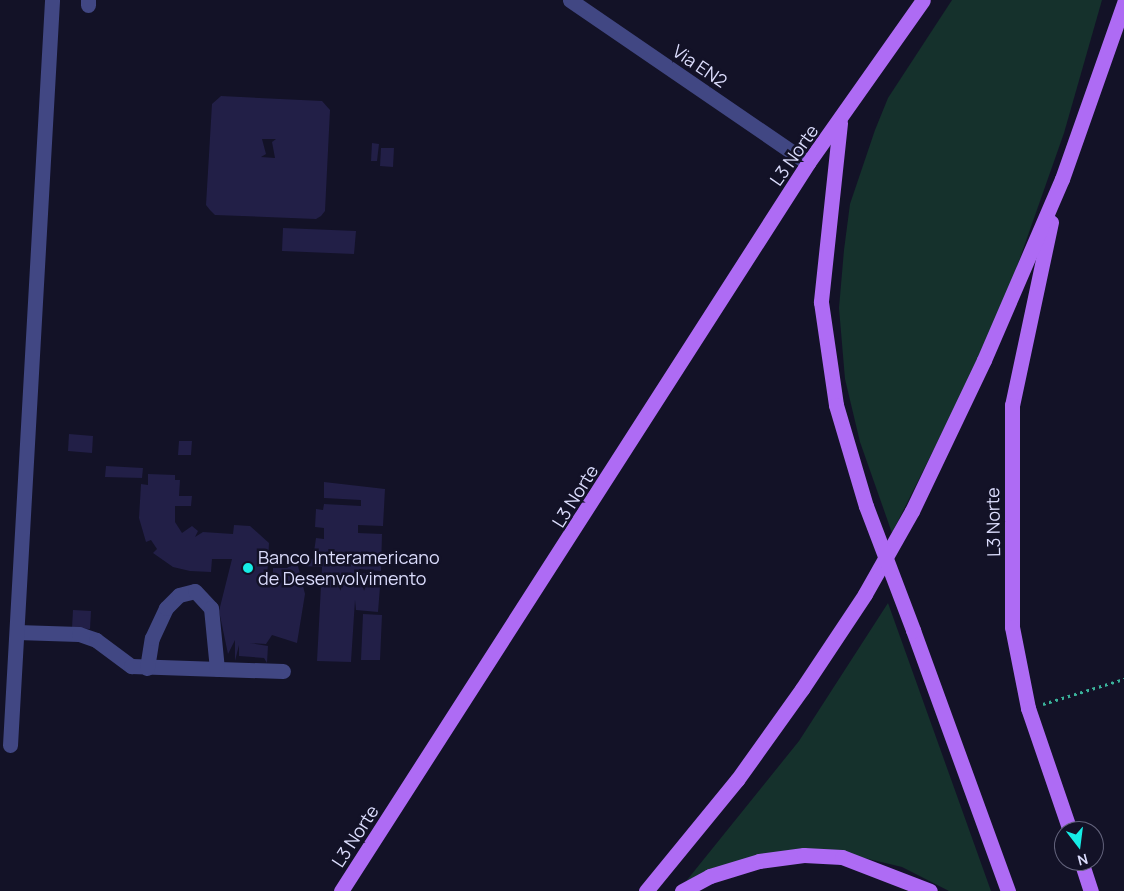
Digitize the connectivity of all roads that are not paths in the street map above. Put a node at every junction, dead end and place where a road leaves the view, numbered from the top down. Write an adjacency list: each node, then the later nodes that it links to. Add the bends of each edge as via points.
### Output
1 (52, 0): 8 (street)
2 (570, 0): 6 (street, Via EN2)
3 (923, 0): 5 (main road, L3 Norte)
4 (1124, 3): 7 (main road, L3 Norte)
5 (840, 121): 6 (main road, L3 Norte); 19 (main road, L3 Norte, bridge, via 821,302 836,405 866,506)
6 (808, 163): 15 (main road, L3 Norte)
7 (1062, 179): 13 (main road, L3 Norte, via 1012,405 1012,627 1028,708); 16 (main road, L3 Norte, via 980,368 912,511 865,594 737,780)
8 (17, 632): 9 (street, via 79,634 96,640 131,666); 12 (street)
9 (147, 668): 10 (street); 10 (street, via 152,638 166,608 179,595 195,592 211,608)
10 (217, 669): 11 (street)
11 (284, 671)
12 (10, 745)
13 (1067, 821)
14 (1084, 871): 20 (main road)
15 (341, 891)
16 (646, 891)
17 (682, 891): 18 (main road, via 710,876 759,861 804,855 842,857)
18 (930, 891)
19 (1008, 891)
20 (1091, 891)

